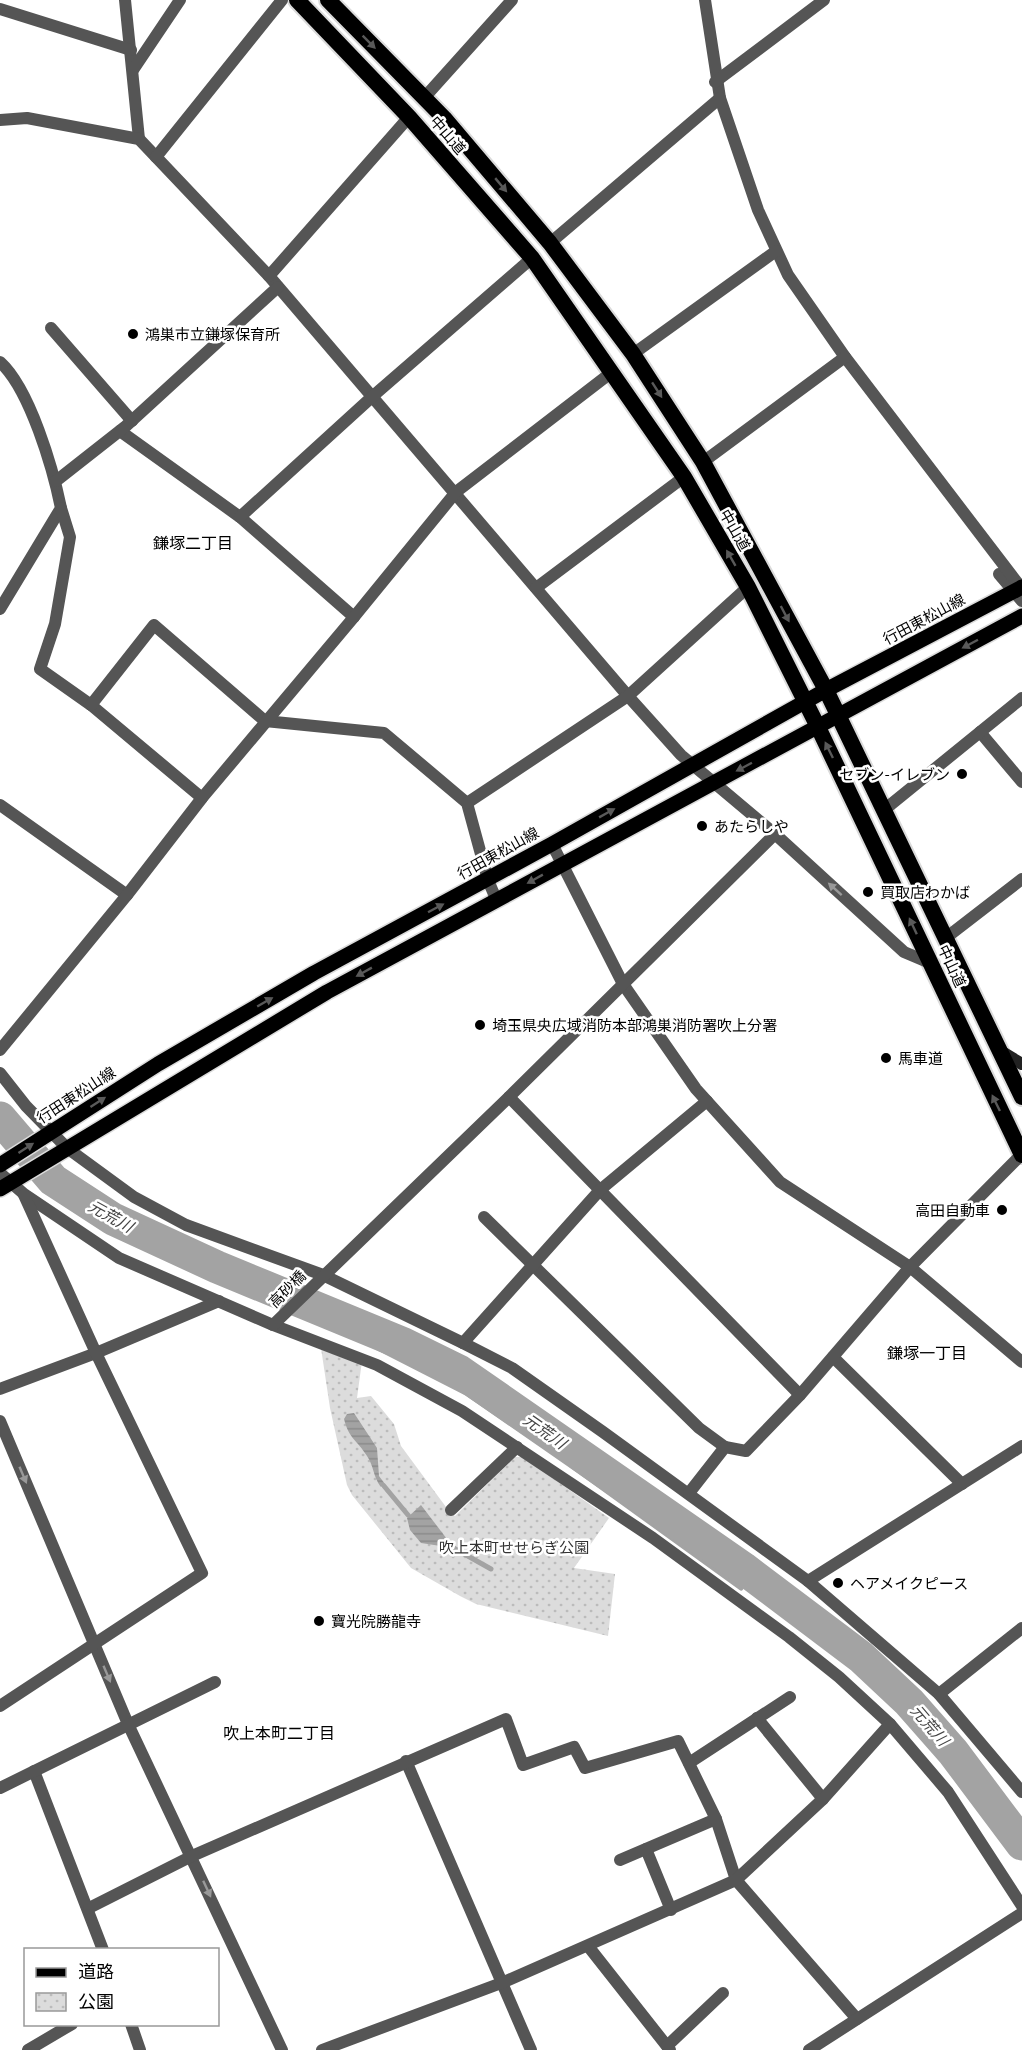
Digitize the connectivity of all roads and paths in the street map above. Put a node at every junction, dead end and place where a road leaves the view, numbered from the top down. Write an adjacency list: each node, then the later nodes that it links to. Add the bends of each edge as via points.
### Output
1 (125, 0): 10 (street)
2 (180, 0): 11 (street)
3 (282, 0): 18 (street)
4 (297, 0): 15 (highway, 中山道)
5 (328, 0): 13 (highway, 中山道, one-way to 13)
6 (512, 0): 13 (street)
7 (705, 0): 12 (street)
8 (824, 0): 12 (street)
9 (0, 9): 10 (street)
10 (131, 50): 11 (street)
11 (133, 70): 17 (street)
12 (716, 82): 14 (street)
13 (424, 98): 19 (highway, 中山道, one-way to 19)
14 (720, 98): 19 (street); 20 (street)
15 (409, 117): 21 (highway, 中山道); 22 (street)
16 (0, 120): 17 (street, via 27,118)
17 (139, 139): 18 (street)
18 (156, 157): 22 (street)
19 (550, 243): 25 (highway, 中山道)
20 (776, 251): 25 (street); 26 (street)
21 (532, 258): 28 (highway, 中山道); 29 (street)
22 (269, 276): 23 (street)
23 (278, 287): 29 (street); 30 (street)
24 (51, 328): 30 (street)
25 (633, 354): 32 (highway, 中山道, one-way to 32)
26 (844, 357): 32 (street); 41 (street)
27 (0, 362): 34 (street, via 8,369 32,414)
28 (612, 372): 33 (highway, 中山道); 35 (street)
29 (373, 396): 35 (street); 37 (street)
30 (132, 421): 31 (street)
31 (120, 431): 34 (street); 37 (street)
32 (703, 462): 45 (highway, 中山道, one-way to 45)
33 (684, 477): 39 (highway, 中山道, one-way to 33); 40 (street)
34 (56, 481): 36 (street)
35 (456, 492): 40 (street); 44 (street)
36 (61, 508): 42 (street); 49 (street, via 70,537 55,624 40,669)
37 (240, 517): 44 (street)
38 (999, 574): 41 (street)
39 (748, 587): 46 (street); 48 (highway, 中山道)
40 (536, 588): 46 (street)
41 (1022, 591): 45 (main road, 行田東松山線)
42 (0, 609)
43 (1022, 616): 50 (main road, one-way to 50)
44 (354, 617): 51 (street)
45 (826, 690): 48 (main road, 行田東松山線); 50 (highway, 中山道)
46 (628, 696): 54 (street); 58 (street)
47 (1022, 698): 53 (street)
48 (806, 702): 52 (highway, 中山道); 54 (main road, 行田東松山線)
49 (91, 705): 51 (street, via 154,625); 57 (street)
50 (838, 715): 52 (main road); 60 (highway, 中山道)
51 (265, 721): 57 (street); 58 (street, via 384,733)
52 (818, 727): 56 (main road, one-way to 56); 69 (highway, 中山道, one-way to 52)
53 (980, 732): 55 (street); 60 (street)
54 (692, 766): 56 (street); 62 (main road, 行田東松山線, one-way to 54)
55 (1022, 782)
56 (714, 783): 61 (street); 63 (main road)
57 (202, 798): 66 (street)
58 (467, 802): 65 (street)
59 (0, 805): 66 (street)
60 (884, 810): 68 (highway, 中山道)
61 (775, 834): 69 (street, one-way to 61, via 904,952); 70 (street, 高砂橋)
62 (552, 844): 63 (street); 65 (main road, 行田東松山線)
63 (562, 864): 67 (main road, one-way to 67); 70 (street)
64 (1022, 879): 68 (street)
65 (488, 880): 67 (street); 78 (main road, 行田東松山線, one-way to 65, via 158,1064 314,973)
66 (127, 895): 71 (street)
67 (496, 899): 79 (main road, one-way to 79, via 327,993)
68 (947, 937): 72 (highway, 中山道)
69 (930, 963): 80 (highway, 中山道, one-way to 69)
70 (623, 984): 75 (street, 高砂橋); 77 (street)
71 (0, 1050)
72 (1002, 1052): 73 (main road); 76 (highway, 中山道)
73 (1022, 1064)
74 (0, 1073): 78 (street)
75 (509, 1097): 82 (street); 87 (street, 高砂橋)
76 (1022, 1097)
77 (707, 1101): 82 (street); 86 (street, via 780,1182)
78 (50, 1133): 79 (street); 81 (main road, 行田東松山線, one-way to 78)
79 (66, 1148): 81 (main road); 87 (street, via 134,1197 186,1225)
80 (1022, 1155): 86 (street)
81 (5, 1175): 83 (street)
82 (600, 1190): 85 (street); 95 (street)
83 (24, 1194): 88 (street, via 118,1258); 91 (street)
84 (484, 1217): 85 (street)
85 (534, 1263): 90 (street); 99 (street, via 699,1428)
86 (910, 1268): 92 (street); 93 (street)
87 (323, 1275): 89 (street, 高砂橋); 90 (street)
88 (219, 1301): 89 (street); 91 (street)
89 (273, 1324): 98 (street, via 377,1365 462,1411)
90 (463, 1343): 101 (street, via 512,1368)
91 (96, 1353): 94 (street); 105 (street, via 202,1573)
92 (833, 1357): 95 (street); 100 (street)
93 (1022, 1362)
94 (0, 1389)
95 (800, 1395): 99 (street, via 746,1451)
96 (0, 1421): 105 (street, one-way to 105)
97 (1022, 1446): 100 (street)
98 (517, 1447): 102 (street); 112 (street, via 789,1636)
99 (725, 1447): 101 (street)
100 (962, 1484): 103 (street)
101 (688, 1492): 103 (street)
102 (451, 1510)
103 (808, 1581): 107 (street)
104 (1022, 1628): 107 (street)
105 (94, 1643): 109 (street); 111 (street, one-way to 111)
106 (215, 1682): 111 (street)
107 (939, 1694): 117 (street)
108 (790, 1697): 110 (street)
109 (0, 1706)
110 (757, 1718): 114 (street); 118 (street)
111 (128, 1724): 115 (street); 121 (street)
112 (890, 1724): 118 (street); 124 (street, via 948,1792)
113 (406, 1761): 114 (street, via 506,1719 524,1765 574,1747 585,1768 678,1741); 121 (street); 130 (street)
114 (689, 1763): 119 (street)
115 (34, 1771): 116 (street); 125 (street)
116 (0, 1788)
117 (1019, 1788)
118 (823, 1798): 123 (street)
119 (716, 1819): 120 (street); 123 (street)
120 (646, 1849): 122 (street); 126 (street)
121 (192, 1856): 125 (street); 138 (street, one-way to 138)
122 (620, 1860)
123 (736, 1880): 126 (street); 132 (street)
124 (1022, 1906)
125 (89, 1908): 129 (street)
126 (671, 1910): 128 (street)
127 (1022, 1913): 132 (street)
128 (588, 1946): 130 (street); 135 (street)
129 (102, 1948)
130 (504, 1982): 139 (street); 140 (street)
131 (723, 1993): 135 (street)
132 (857, 2019): 141 (street)
133 (70, 2026): 136 (street)
134 (131, 2026): 137 (street)
135 (669, 2048)
136 (28, 2050)
137 (141, 2050)
138 (282, 2050)
139 (322, 2050)
140 (531, 2050)
141 (809, 2050)

